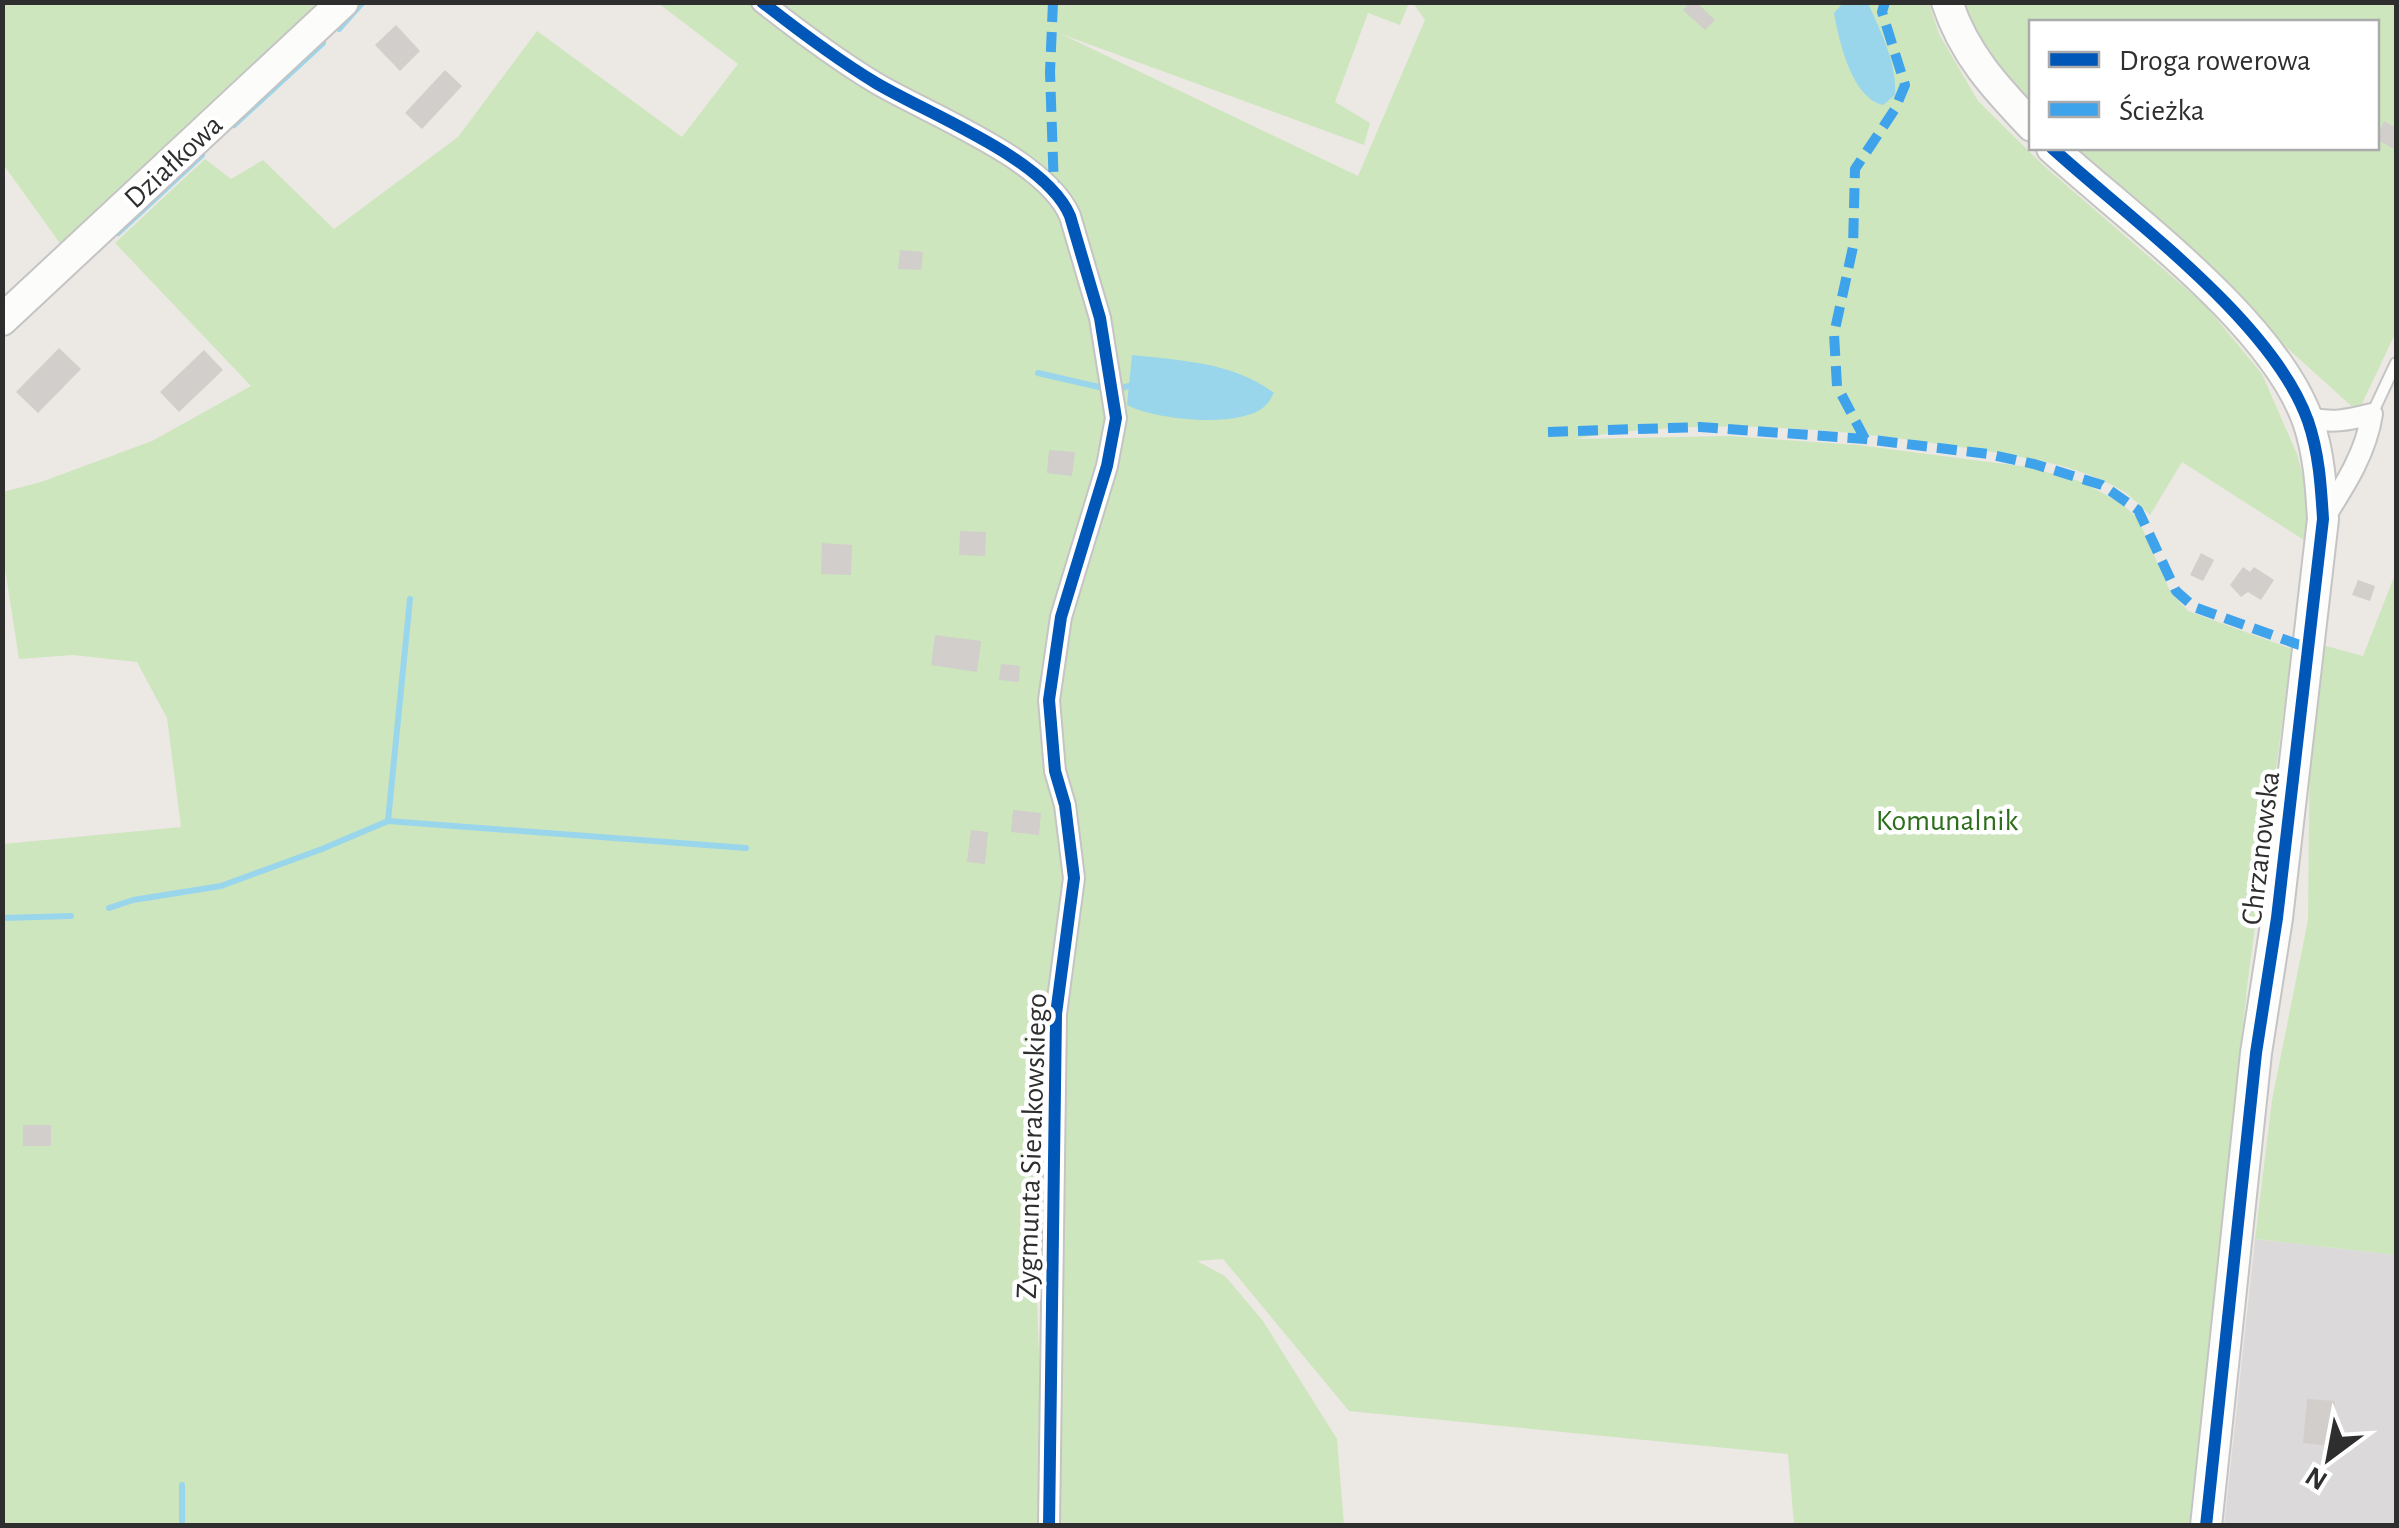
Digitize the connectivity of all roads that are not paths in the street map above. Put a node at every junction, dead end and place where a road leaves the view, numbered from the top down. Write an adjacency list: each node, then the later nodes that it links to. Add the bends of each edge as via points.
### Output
1 (343, 2): 6 (street, Działkowa)
2 (762, 2): 11 (street, Zygmunta Sierakowskiego, via 874,82 1042,176 1070,216 1100,318 1116,418 1061,618 1049,700 1074,878 1056,1014)
3 (1946, 2): 4 (street, via 1982,74)
4 (2029, 123)
5 (2054, 150): 9 (street, Chrzanowska, via 2216,292 2278,366)
6 (2, 320)
7 (2396, 363): 8 (lane)
8 (2372, 414): 9 (street, via 2341,422); 10 (street, via 2354,469)
9 (2307, 417): 10 (street, Chrzanowska)
10 (2324, 520): 12 (street, Chrzanowska, via 2256,1053)
11 (1049, 1526)
12 (2206, 1526)

